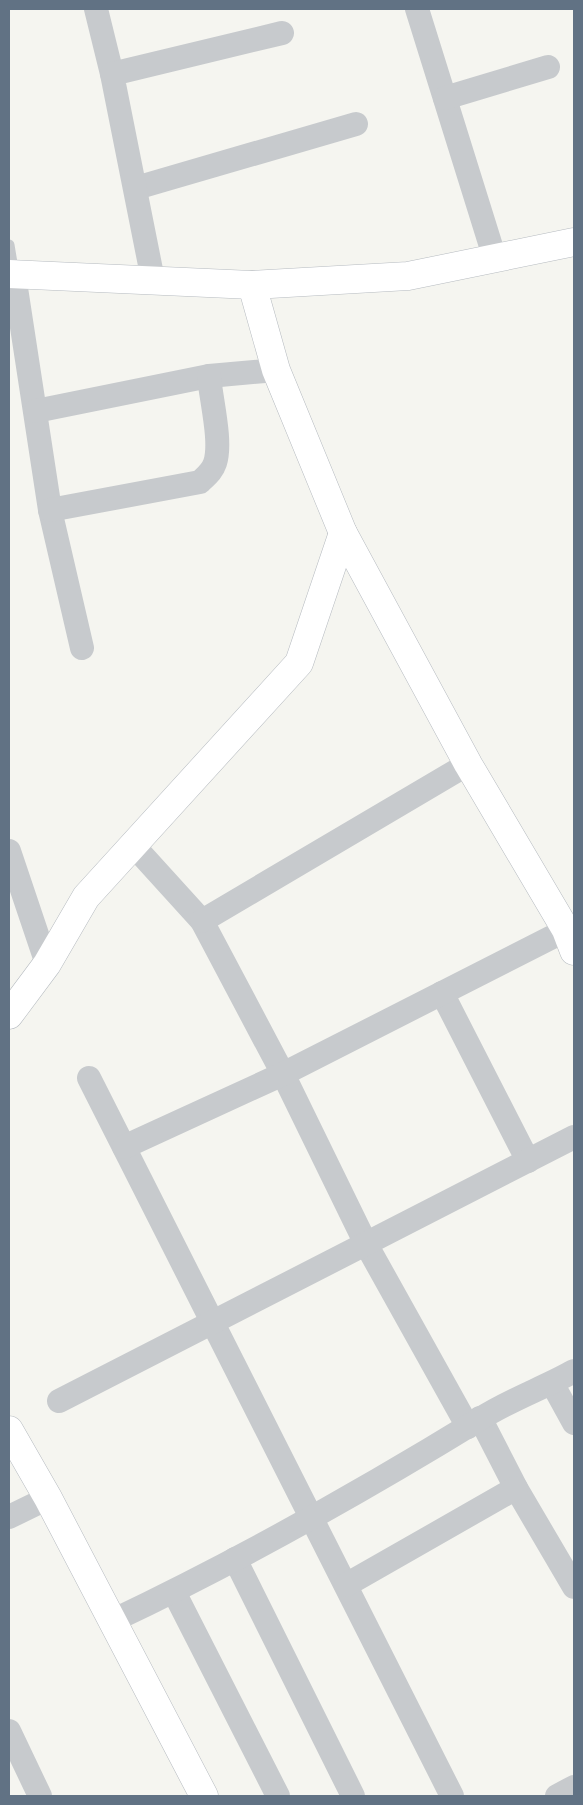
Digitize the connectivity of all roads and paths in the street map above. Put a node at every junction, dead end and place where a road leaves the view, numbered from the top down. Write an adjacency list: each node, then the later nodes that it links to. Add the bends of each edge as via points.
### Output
1 (96, 9): 5 (street)
2 (417, 9): 6 (street)
3 (282, 33): 5 (street)
4 (548, 67): 6 (street)
5 (112, 74): 8 (street)
6 (445, 98): 11 (street)
7 (356, 124): 8 (street)
8 (136, 188): 13 (street)
9 (571, 238): 11 (street)
10 (9, 246): 12 (lane)
11 (495, 259): 14 (street, via 408,276)
12 (11, 274): 13 (street); 17 (street)
13 (153, 280): 14 (street)
14 (252, 285): 15 (street)
15 (276, 370): 16 (street); 19 (street)
16 (209, 376): 17 (street); 18 (street, via 215,462 211,472 200,482)
17 (36, 411): 18 (street)
18 (50, 510): 20 (street)
19 (343, 533): 21 (street); 22 (street, via 299,663)
20 (82, 648)
21 (468, 764): 24 (street); 25 (street)
22 (133, 845): 24 (street); 26 (street, via 86,897)
23 (9, 852): 26 (street)
24 (202, 921): 29 (street)
25 (570, 940): 27 (street)
26 (47, 964): 28 (street)
27 (442, 993): 29 (street); 33 (street)
28 (9, 1015)
29 (283, 1074): 32 (street); 34 (street)
30 (89, 1078): 32 (street)
31 (574, 1137): 33 (street)
32 (124, 1147): 35 (street)
33 (528, 1161): 34 (street)
34 (366, 1244): 35 (street); 39 (street)
35 (211, 1323): 38 (street); 45 (street)
36 (574, 1371): 37 (street)
37 (552, 1383): 39 (street); 40 (street)
38 (59, 1401)
39 (474, 1423): 42 (street); 45 (street)
40 (574, 1423)
41 (9, 1430): 43 (street)
42 (516, 1488): 47 (street); 48 (street)
43 (48, 1498): 44 (street); 50 (street)
44 (9, 1517)
45 (310, 1518): 46 (street); 47 (street)
46 (234, 1559): 49 (street); 56 (street)
47 (346, 1585): 57 (street)
48 (574, 1587)
49 (174, 1592): 50 (street); 55 (street)
50 (112, 1621): 54 (street)
51 (9, 1731): 53 (street)
52 (574, 1787): 58 (street)
53 (40, 1796)
54 (204, 1796)
55 (278, 1796)
56 (353, 1796)
57 (452, 1796)
58 (557, 1796)

